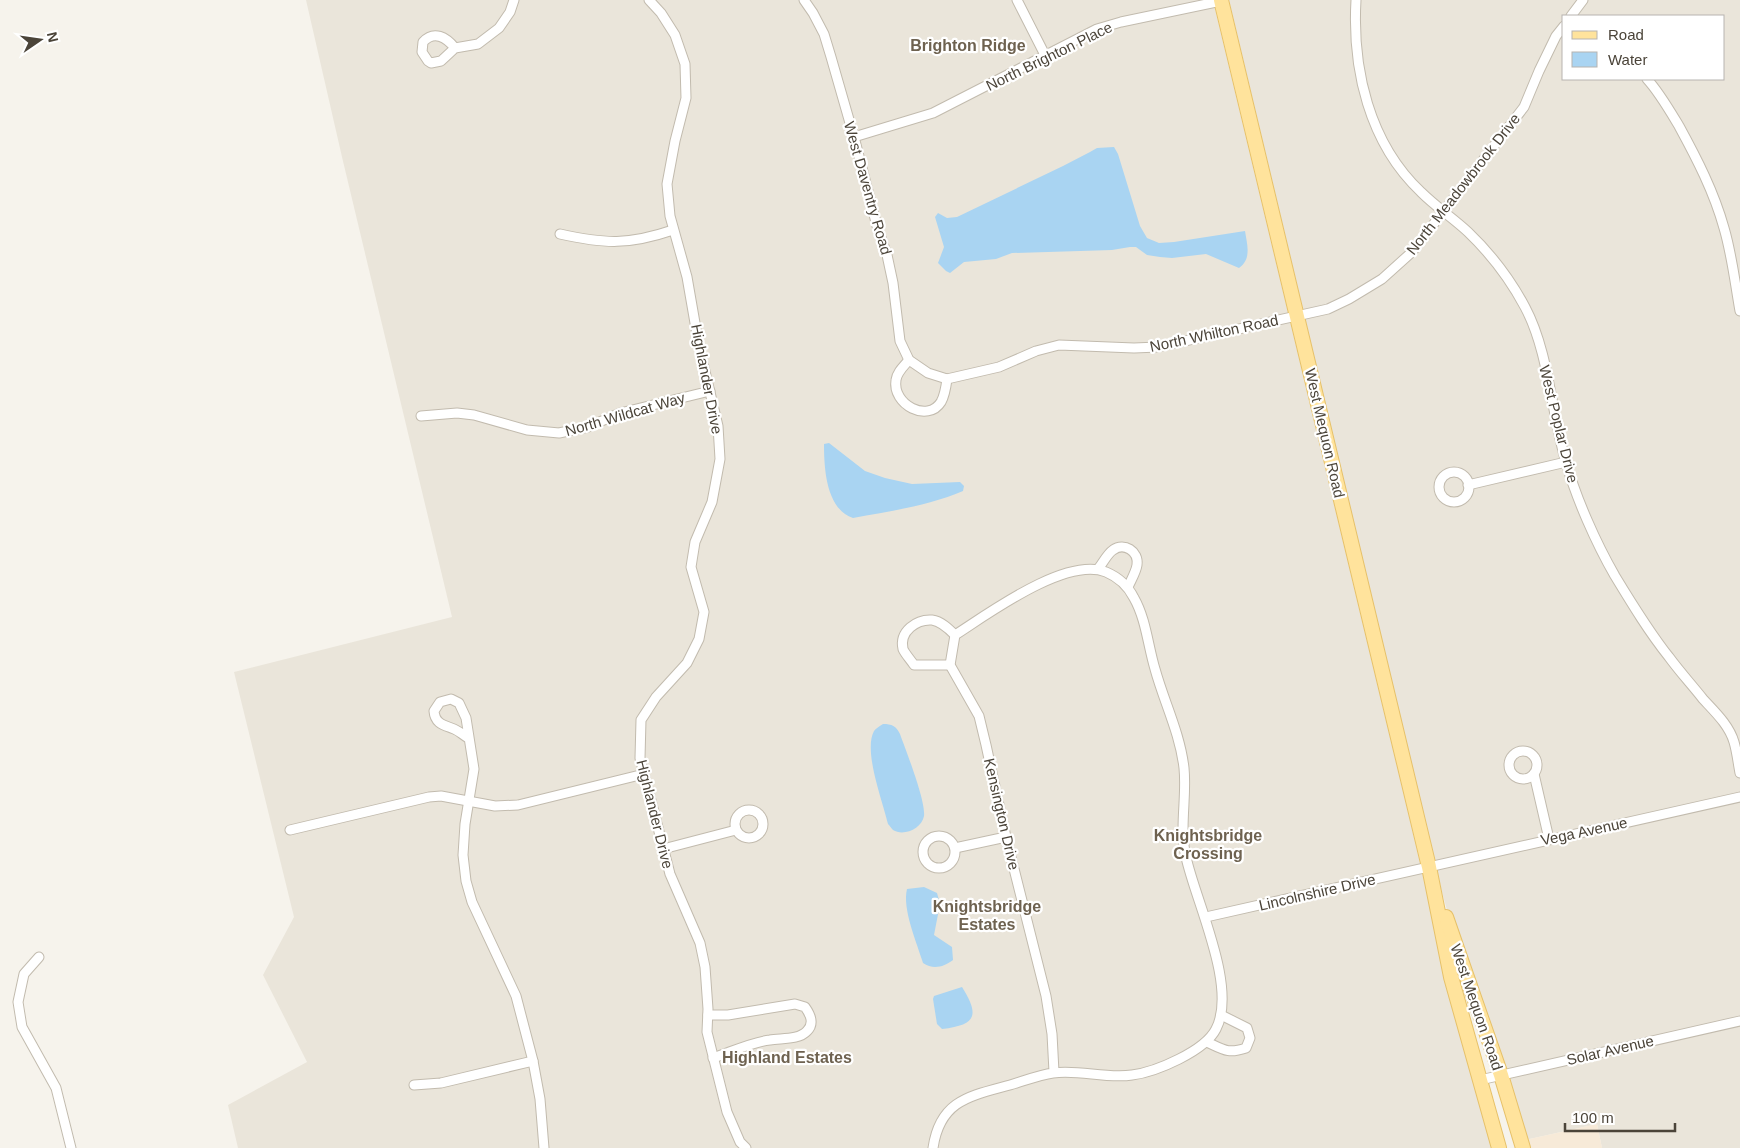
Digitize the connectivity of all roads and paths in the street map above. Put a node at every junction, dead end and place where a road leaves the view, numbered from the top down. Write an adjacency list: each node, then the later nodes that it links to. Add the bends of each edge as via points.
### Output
1 (514, 0): 10 (street, via 499,28 478,44)
2 (649, 0): 15 (street, Highlander Drive, via 674,35 685,64 686,98 667,184)
3 (804, 0): 13 (street, West Daventry Road, via 824,34)
4 (1017, 0): 11 (street)
5 (1221, 0): 11 (street, North Brighton Place, via 1097,29); 18 (main road, West Mequon Road)
6 (1356, 0): 14 (street, West Poplar Drive, via 1359,72 1374,124 1398,167)
7 (1583, 0): 8 (street)
8 (1575, 15)
9 (1562, 28): 14 (street, North Meadowbrook Drive, via 1524,107)
10 (455, 48)
11 (1046, 57): 13 (street, North Brighton Place, via 933,113)
12 (1648, 80): 17 (street, via 1694,154 1712,194 1724,228)
13 (854, 137): 19 (street, West Daventry Road, via 887,255 900,341)
14 (1442, 211): 18 (street, North Meadowbrook Drive, via 1412,252 1382,279 1328,309); 23 (street, West Poplar Drive, via 1488,252 1526,308 1542,356)
15 (673, 230): 16 (street, via 615,243 593,242); 21 (street, Highlander Drive, via 687,277)
16 (560, 234)
17 (1740, 311)
18 (1297, 316): 20 (street, North Whilton Road, via 1158,347 1049,346 999,367); 41 (main road, West Mequon Road)
19 (909, 360): 20 (street, via 928,373); 20 (street, via 896,379 897,392 902,402 913,410 925,411 940,404)
20 (947, 379)
21 (710, 391): 22 (street, North Wildcat Way, via 620,413 588,428 559,433 527,430 458,413); 31 (street, Highlander Drive, via 718,426 720,459 712,502 695,542 691,567 704,612 699,640 687,664 656,697 641,720 640,758)
22 (422, 416)
23 (1566, 462): 24 (street); 30 (street, West Poplar Drive, via 1595,538 1613,573 1670,658 1727,727 1734,742)
24 (1468, 485)
25 (1098, 569): 26 (street); 26 (street, via 1113,550 1128,548 1136,555 1137,564); 27 (street, via 1064,573 1017,596)
26 (1128, 587): 42 (street, via 1141,612 1158,679 1180,741 1184,772 1183,844)
27 (955, 635): 28 (street); 28 (street, via 934,620 919,622 904,635 903,649 914,665)
28 (950, 665): 37 (street, Kensington Drive, via 979,716)
29 (468, 738): 29 (street, via 466,718 459,703 451,699 440,702 434,711 438,722); 34 (street, via 474,769)
30 (1740, 773)
31 (644, 774): 34 (street, via 518,805 495,806); 40 (street, Highlander Drive)
32 (1534, 774): 38 (street)
33 (1740, 797): 38 (street, Vega Avenue)
34 (470, 801): 35 (street, via 429,797); 49 (street, via 464,824 466,880 472,902 516,996)
35 (290, 830)
36 (736, 830): 40 (street)
37 (1006, 837): 39 (street); 50 (street, Kensington Drive, via 1046,996)
38 (1549, 839): 41 (street, Vega Avenue)
39 (955, 848)
40 (663, 849): 44 (street, Highlander Drive, via 670,874 700,944)
41 (1429, 867): 42 (street, Lincolnshire Drive); 51 (main road, West Mequon Road); 52 (main road, West Mequon Road, via 1451,977)
42 (1206, 917): 45 (street, via 1220,974)
43 (39, 957): 54 (street, via 24,974 18,1002 22,1027 56,1088)
44 (708, 1015): 48 (street, Highlander Drive, via 707,1032); 48 (street, via 728,1015 795,1004 805,1006 811,1016 806,1033 797,1037 767,1040)
45 (1222, 1015): 47 (street); 47 (street, via 1247,1028 1250,1038 1246,1048 1234,1052)
46 (1740, 1021): 51 (street, Solar Avenue)
47 (1207, 1042): 50 (street, via 1164,1066 1132,1076)
48 (714, 1058): 56 (street, Highlander Drive, via 727,1112 740,1142)
49 (533, 1061): 53 (street, via 441,1084); 55 (street)
50 (1054, 1072): 57 (street, via 955,1104 936,1132)
51 (1501, 1075): 52 (street, Solar Avenue); 59 (main road, West Mequon Road)
52 (1480, 1080): 58 (main road, West Mequon Road)
53 (414, 1084)
54 (71, 1148)
55 (544, 1148)
56 (746, 1148)
57 (933, 1148)
58 (1500, 1148)
59 (1523, 1148)

